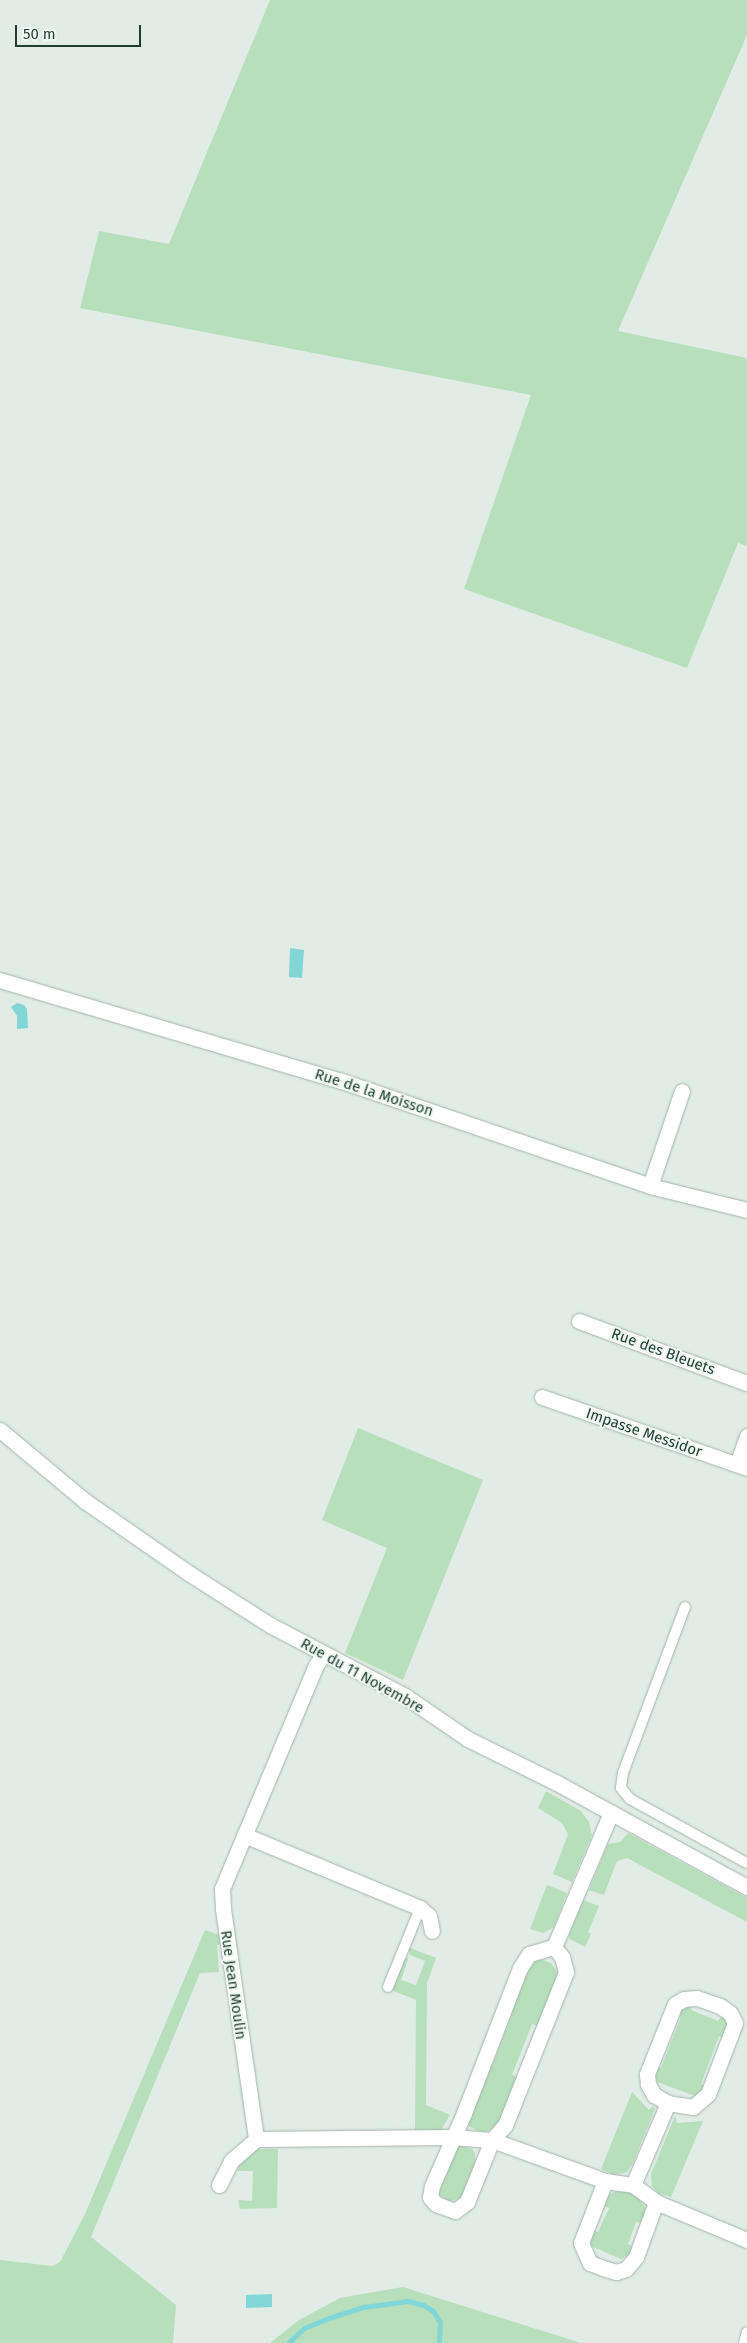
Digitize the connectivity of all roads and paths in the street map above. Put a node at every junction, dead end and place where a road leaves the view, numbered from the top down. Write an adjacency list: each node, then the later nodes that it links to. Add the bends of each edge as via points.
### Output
1 (0, 980): 3 (street, Rue de la Moisson, via 342,1081)
2 (682, 1091): 3 (street)
3 (650, 1186): 4 (street, Rue de la Moisson)
4 (747, 1210)
5 (579, 1321): 6 (street, Rue des Bleuets)
6 (747, 1383)
7 (542, 1397): 10 (street, Impasse Messidor)
8 (0, 1430): 12 (street, Rue du 11 Novembre, via 85,1501 190,1574 270,1625)
9 (747, 1436): 10 (street)
10 (742, 1466)
11 (685, 1607): 15 (lane, via 622,1773 621,1788 630,1799)
12 (324, 1654): 13 (street, Rue du 11 Novembre, via 405,1696 468,1739); 14 (street, Rue Jean Moulin, via 316,1665)
13 (611, 1813): 16 (street, Rue du 11 Novembre); 19 (street)
14 (244, 1835): 17 (street); 23 (street, Rue Jean Moulin, via 222,1890 222,1909)
15 (747, 1863)
16 (747, 1887)
17 (420, 1908): 18 (street, via 429,1916); 20 (lane)
18 (432, 1931)
19 (554, 1947): 22 (street, via 529,1954 520,1968 464,2113); 24 (street, via 562,1957 566,1972 505,2126)
20 (388, 1987)
21 (668, 2103): 21 (street, via 654,2095 647,2074 675,2004 697,1998 720,2006 730,2013 735,2023 708,2094 693,2107); 27 (street)
22 (451, 2137): 23 (street); 24 (street); 24 (street, via 430,2197 436,2204 454,2211 467,2202)
23 (256, 2139): 26 (street, via 231,2161)
24 (492, 2140): 25 (street)
25 (605, 2181): 27 (street); 28 (street, via 581,2243 590,2263 616,2272 626,2269 636,2257)
26 (219, 2185)
27 (633, 2185): 28 (street)
28 (656, 2202): 29 (street)
29 (747, 2240)
30 (747, 2332): 31 (lane)
31 (744, 2343)

